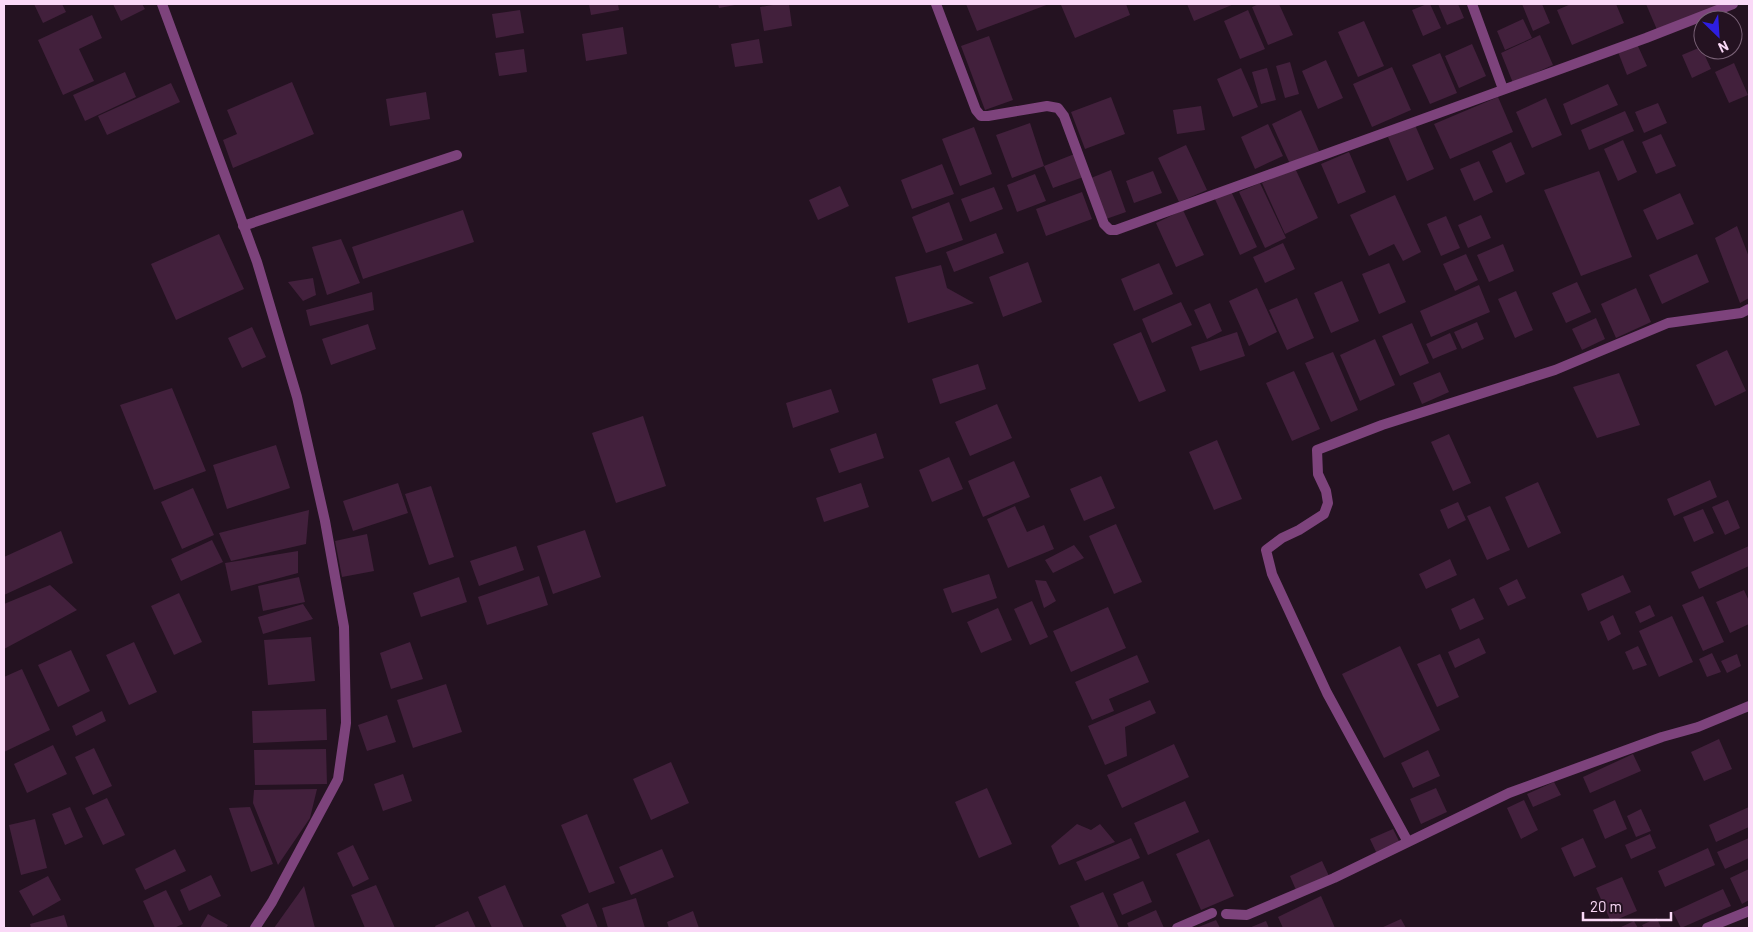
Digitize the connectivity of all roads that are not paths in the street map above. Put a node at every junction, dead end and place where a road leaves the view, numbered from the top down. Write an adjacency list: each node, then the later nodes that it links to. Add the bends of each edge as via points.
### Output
1 (162, 4): 7 (street)
2 (936, 4): 5 (street, via 981,116 1047,106 1058,108 1064,116 1104,224 1110,230)
3 (1472, 4): 5 (street)
4 (1732, 4): 5 (street)
5 (1503, 89)
6 (457, 155): 7 (street)
7 (243, 226): 14 (street, via 257,262 297,397 325,521 344,628 346,723 338,779)
8 (1749, 309): 10 (street, via 1668,323 1555,370 1382,425 1317,450 1318,474 1328,503 1324,514 1266,550 1267,558 1328,693)
9 (1749, 706): 10 (street, via 1509,793)
10 (1408, 842): 13 (street, via 1246,916)
11 (1749, 911): 16 (street)
12 (1212, 913): 15 (street)
13 (1226, 914)
14 (255, 928)
15 (1177, 928)
16 (1707, 928)

